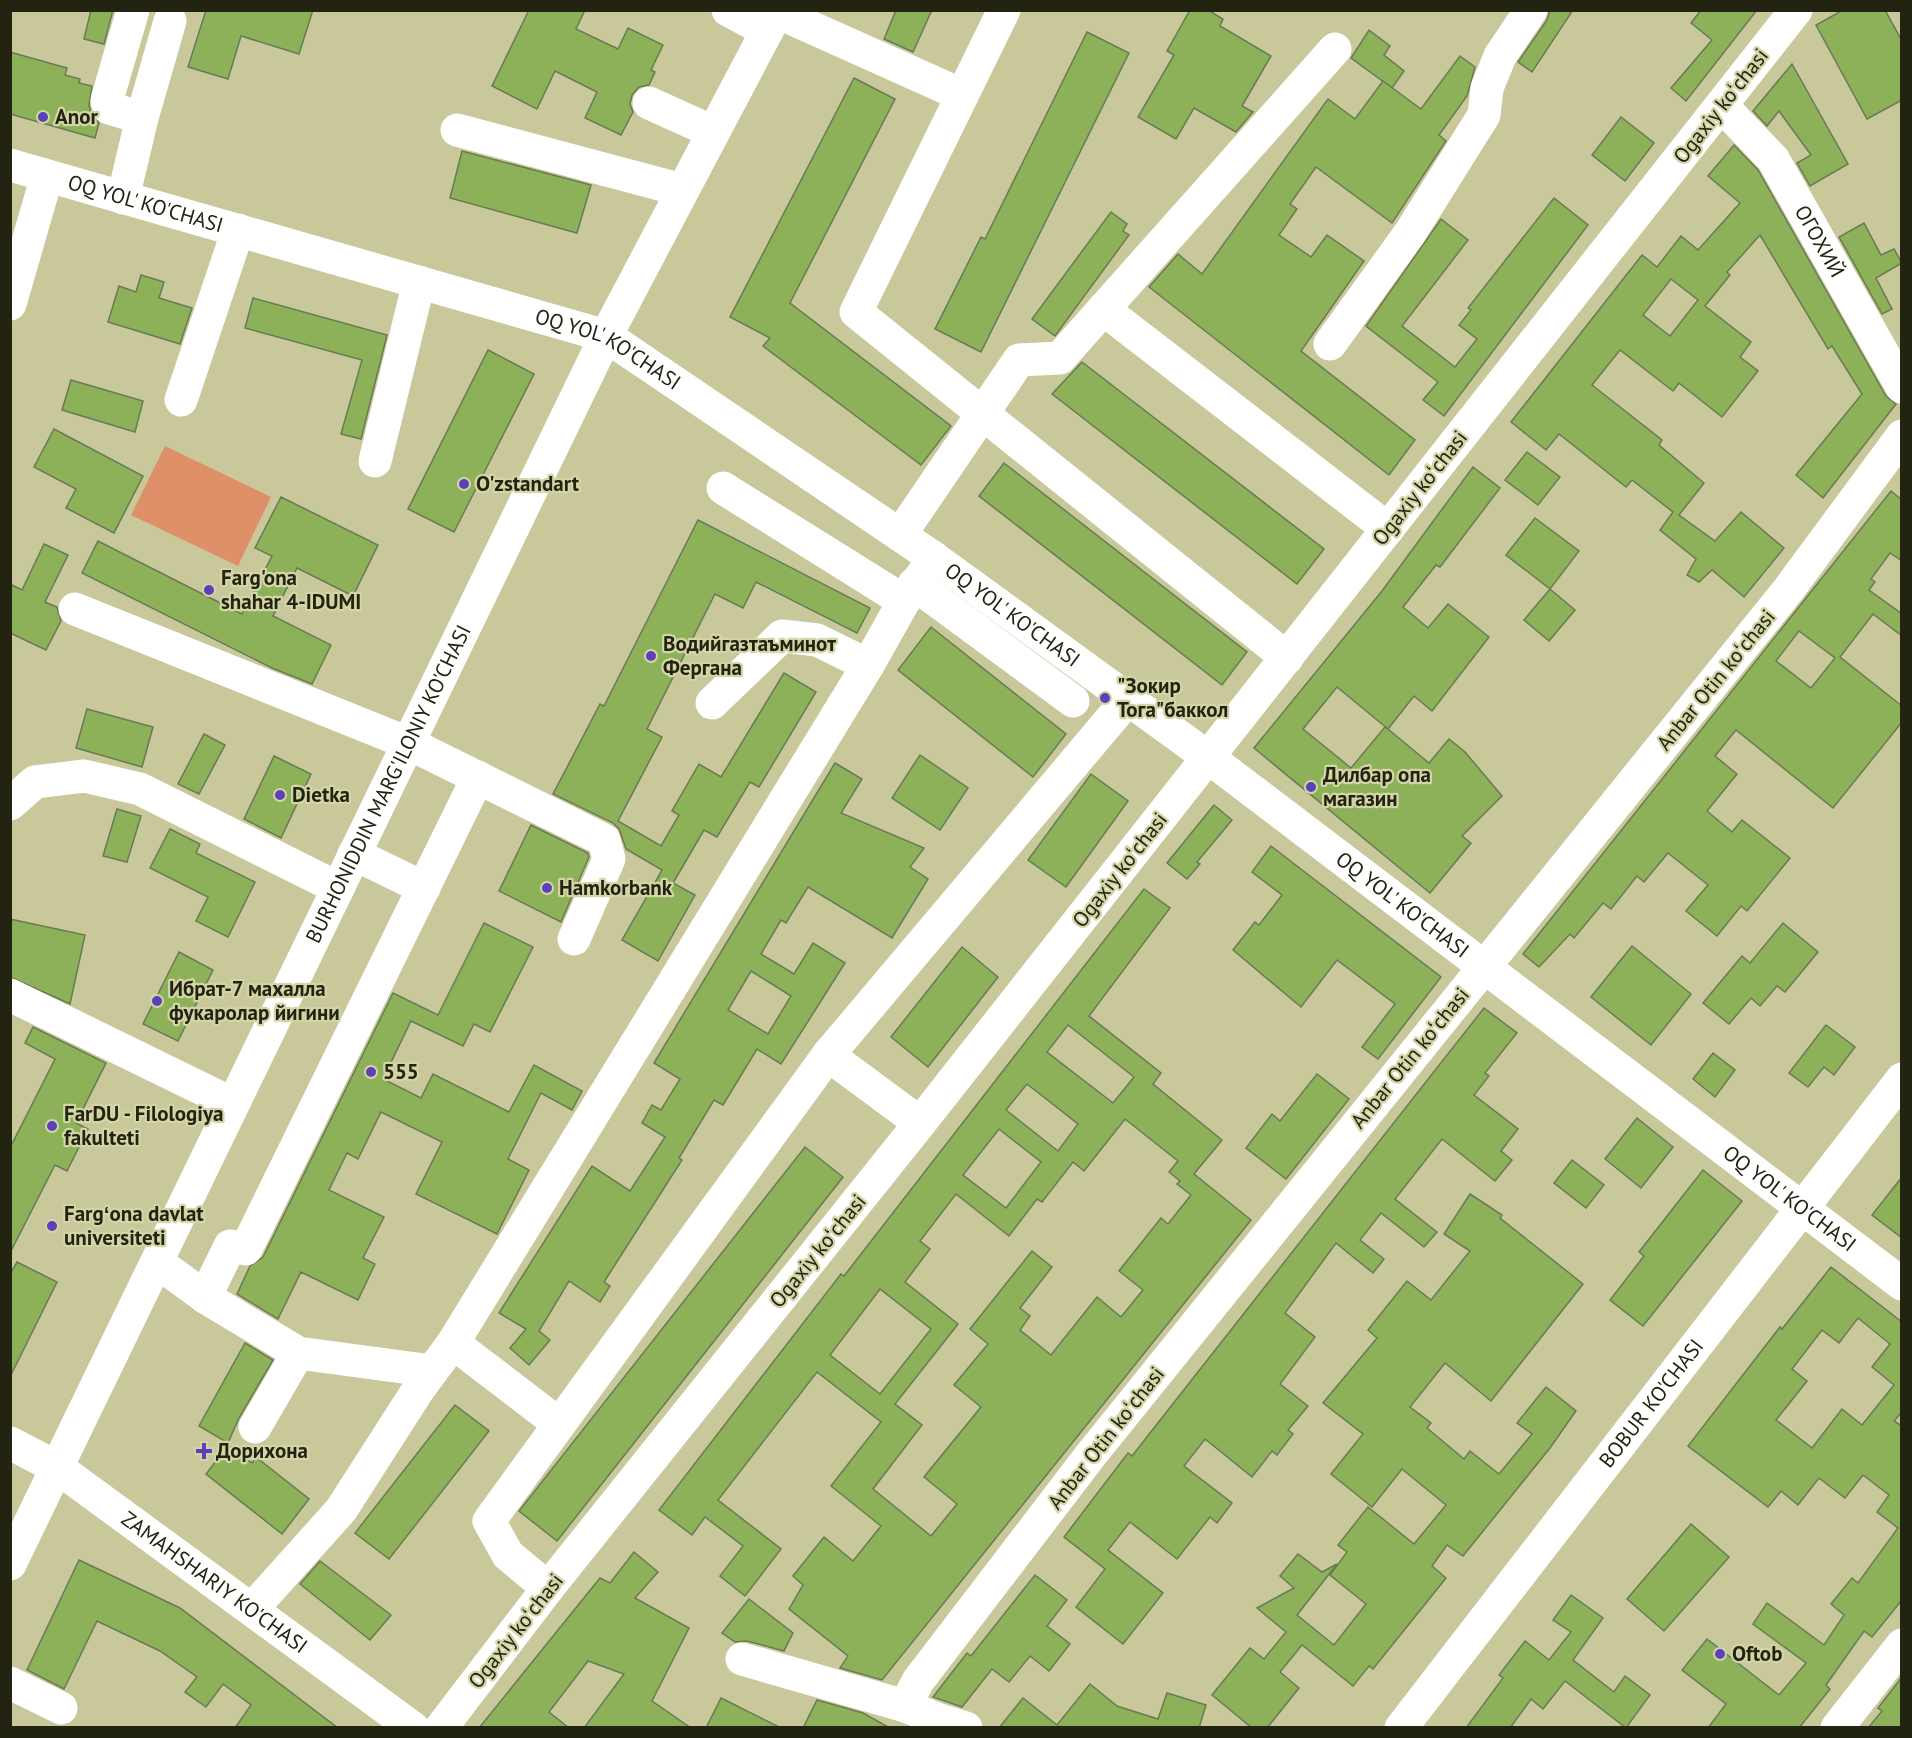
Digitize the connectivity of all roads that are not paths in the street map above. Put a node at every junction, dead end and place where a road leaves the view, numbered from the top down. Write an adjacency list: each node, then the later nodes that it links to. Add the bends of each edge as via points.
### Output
1 (133, 10): 12 (street, via 107,99 109,108)
2 (728, 10): 6 (street)
3 (1004, 10): 9 (street)
4 (1531, 10): 24 (street, via 1500,56 1487,88 1484,116 1410,233)
5 (1796, 10): 11 (street, Ogaxiy koʻchasi)
6 (774, 18): 9 (street); 14 (street, BURHONIDDIN MARG'ILONIY KO'CHASI)
7 (170, 21): 12 (street)
8 (1335, 49): 22 (street)
9 (962, 95): 27 (street, via 856,312)
10 (649, 103): 14 (street)
11 (1722, 106): 25 (street, ОГОХИЙ, via 1773,159); 31 (street, Ogaxiy koʻchasi)
12 (142, 118): 18 (street)
13 (457, 130): 17 (street)
14 (713, 132): 17 (street, BURHONIDDIN MARG'ILONIY KO'CHASI)
15 (10, 165): 16 (street, OQ YOL' KO'CHASI)
16 (47, 176): 18 (street, OQ YOL' KO'CHASI); 21 (street)
17 (682, 190): 23 (street, BURHONIDDIN MARG'ILONIY KO'CHASI)
18 (123, 198): 19 (street, OQ YOL' KO'CHASI)
19 (238, 230): 20 (street, OQ YOL' KO'CHASI); 26 (street)
20 (419, 282): 23 (street, OQ YOL' KO'CHASI); 29 (street)
21 (10, 304)
22 (1103, 309): 27 (street, via 1060,358 1019,360); 31 (street)
23 (606, 336): 32 (street, OQ YOL' KO'CHASI); 41 (street, BURHONIDDIN MARG'ILONIY KO'CHASI)
24 (1330, 344)
25 (1902, 387)
26 (181, 400)
27 (982, 414): 32 (street); 36 (street)
28 (1902, 436): 49 (street, Anbar Otin koʻchasi, via 1790,589)
29 (375, 461)
30 (723, 488): 34 (street)
31 (1388, 529): 36 (street, Ogaxiy koʻchasi)
32 (900, 535): 33 (street, OQ YOL' KO'CHASI)
33 (934, 558): 34 (street); 38 (street, OQ YOL' KO'CHASI)
34 (909, 592): 37 (street); 39 (street)
35 (75, 609): 41 (street)
36 (1287, 658): 42 (street, Ogaxiy koʻchasi)
37 (868, 665): 40 (street, via 817,640 782,636); 59 (street)
38 (1128, 699): 42 (street, OQ YOL' KO'CHASI); 51 (street)
39 (1073, 701)
40 (712, 703)
41 (408, 743): 43 (street); 45 (street, BURHONIDDIN MARG'ILONIY KO'CHASI)
42 (1209, 758): 49 (street, OQ YOL' KO'CHASI); 54 (street, Ogaxiy koʻchasi)
43 (478, 777): 47 (street); 48 (street, via 604,840 609,859)
44 (10, 804): 46 (street, via 35,782 64,778 84,776 140,789)
45 (354, 854): 46 (street, BURHONIDDIN MARG'ILONIY KO'CHASI); 47 (street)
46 (338, 888): 53 (street, BURHONIDDIN MARG'ILONIY KO'CHASI)
47 (424, 888): 58 (street, via 246,1249 230,1246)
48 (574, 939)
49 (1483, 968): 55 (street, OQ YOL' KO'CHASI); 72 (street, Anbar Otin koʻchasi, via 1098,1447)
50 (10, 995): 53 (street)
51 (828, 1055): 54 (street); 62 (street)
52 (1902, 1079): 55 (street, BOBUR KO'CHASI)
53 (233, 1104): 56 (street, BURHONIDDIN MARG'ILONIY KO'CHASI)
54 (920, 1123): 67 (street, Ogaxiy koʻchasi)
55 (1802, 1209): 57 (street, OQ YOL' KO'CHASI); 77 (street, BOBUR KO'CHASI)
56 (157, 1262): 58 (street); 65 (street, BURHONIDDIN MARG'ILONIY KO'CHASI)
57 (1902, 1284)
58 (205, 1297): 60 (street)
59 (460, 1330): 61 (street); 62 (street)
60 (298, 1353): 61 (street); 63 (street)
61 (432, 1371): 68 (street, via 340,1510)
62 (559, 1424): 67 (street, via 489,1521 508,1555)
63 (255, 1427)
64 (10, 1443): 65 (street, ZAMAHSHARIY KO'CHASI)
65 (58, 1468): 66 (street, BURHONIDDIN MARG'ILONIY KO'CHASI); 68 (street, ZAMAHSHARIY KO'CHASI)
66 (10, 1564)
67 (548, 1588): 75 (street, Ogaxiy koʻchasi)
68 (253, 1608): 74 (street, ZAMAHSHARIY KO'CHASI)
69 (1902, 1645): 78 (street)
70 (742, 1659): 72 (street)
71 (10, 1683): 73 (street)
72 (911, 1693): 76 (street)
73 (61, 1708)
74 (413, 1728)
75 (441, 1728)
76 (966, 1728)
77 (1401, 1728)
78 (1836, 1728)

